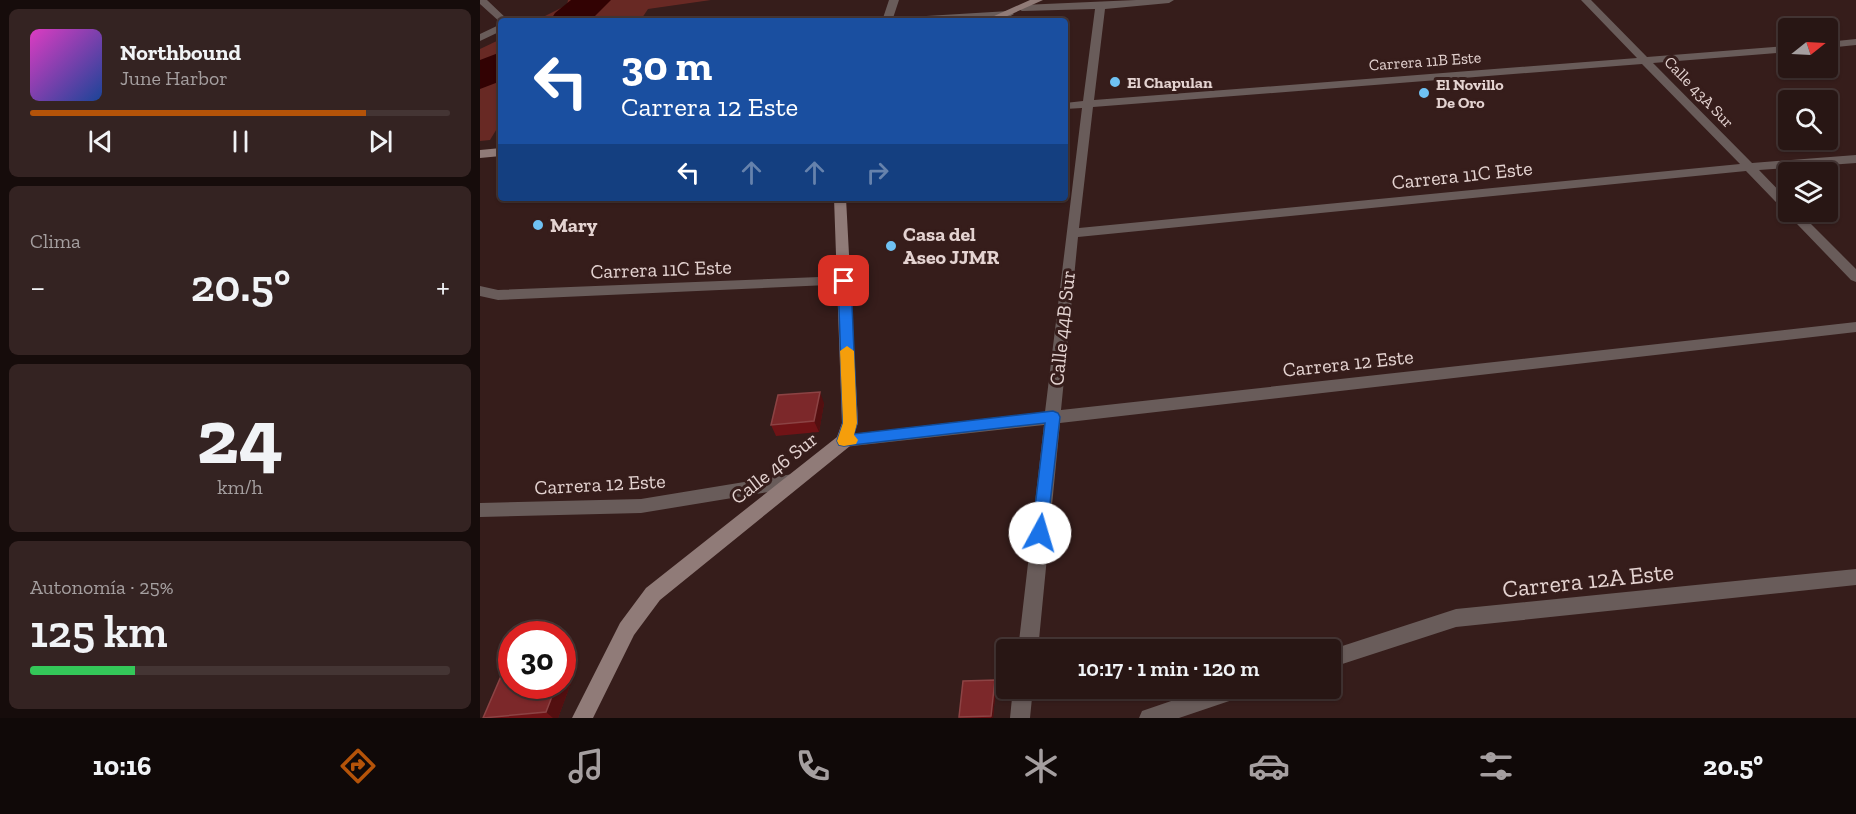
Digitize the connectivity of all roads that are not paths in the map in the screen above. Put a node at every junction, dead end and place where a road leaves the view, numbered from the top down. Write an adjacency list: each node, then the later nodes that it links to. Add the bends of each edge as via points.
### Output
1 (481, 0): 12 (street)
2 (894, 0): 9 (street)
3 (1038, 0): 7 (street)
4 (1169, 0): 6 (street)
5 (1586, 0): 18 (street, Calle 43A Sur)
6 (1100, 6): 7 (street); 19 (street, Calle 44B Sur)
7 (1022, 8): 8 (street)
8 (1009, 14): 10 (street); 11 (street)
9 (888, 18)
10 (939, 18)
11 (997, 18)
12 (498, 21)
13 (498, 28): 14 (street)
14 (480, 38)
15 (1856, 42): 16 (street)
16 (1838, 44)
17 (1778, 50): 18 (street, Carrera 11B Este)
18 (1646, 62): 19 (street, Carrera 11B Este); 24 (street, Calle 43A Sur)
19 (1089, 104): 20 (street, Carrera 11B Este); 28 (street, Calle 44B Sur)
20 (1068, 106)
21 (498, 152): 22 (street)
22 (480, 154)
23 (1856, 159): 24 (street, Carrera 11C Este)
24 (1749, 167): 25 (street, Calle 43A Sur); 28 (street, Carrera 11C Este)
25 (1778, 197)
26 (840, 201): 30 (street, Calle 46 Sur)
27 (1802, 222): 29 (street)
28 (1072, 233): 33 (street, Calle 44B Sur)
29 (1856, 277)
30 (844, 281): 31 (street, Carrera 11C Este, via 498,295); 34 (street, Calle 46 Sur, via 850,423)
31 (480, 291)
32 (1856, 327): 33 (street, Carrera 12 Este)
33 (1053, 417): 34 (street, Carrera 12 Este); 38 (street, Calle 44B Sur)
34 (844, 441): 35 (street, Calle 46 Sur)
35 (793, 481): 36 (street, Carrera 12 Este, via 641,506); 42 (street, Calle 46 Sur, via 653,594 627,629)
36 (480, 510)
37 (1856, 577): 39 (street, Carrera 12A Este, via 1456,618)
38 (1029, 639)
39 (1341, 655)
40 (1022, 699): 43 (street)
41 (1207, 699): 44 (street)
42 (582, 718)
43 (1020, 718)
44 (1149, 718)

